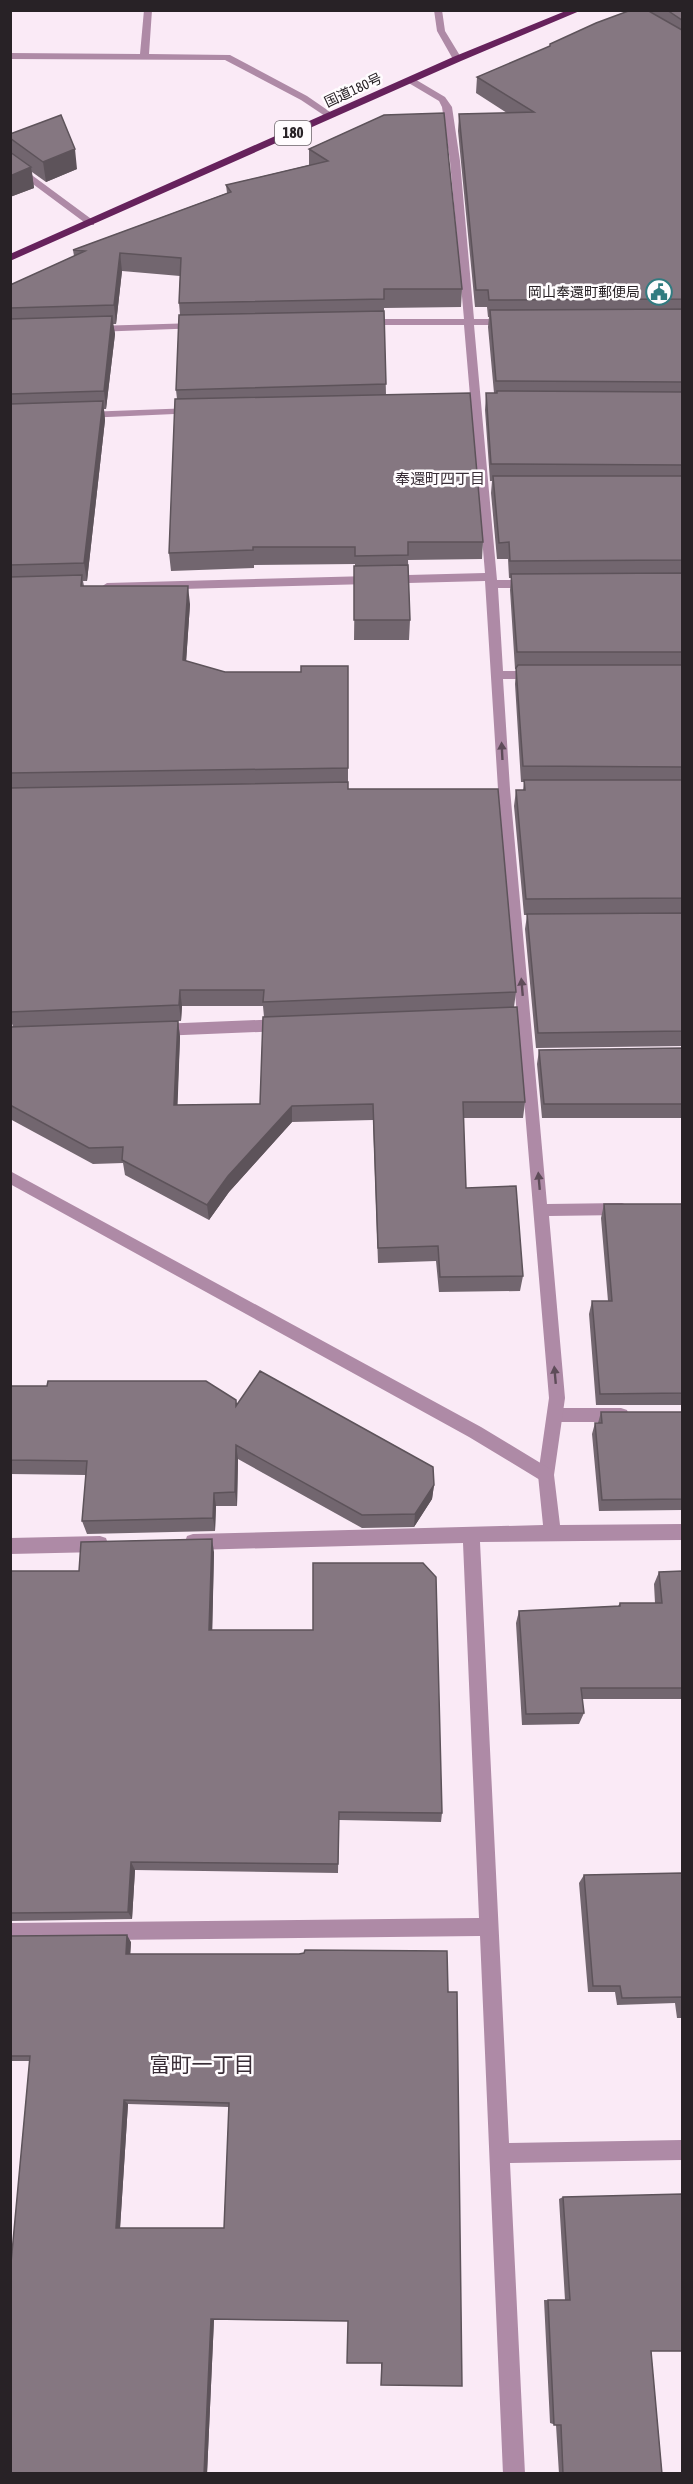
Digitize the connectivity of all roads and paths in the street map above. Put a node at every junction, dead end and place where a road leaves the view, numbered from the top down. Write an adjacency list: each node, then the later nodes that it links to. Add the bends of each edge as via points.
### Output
1 (148, 10): 5 (street)
2 (438, 10): 6 (street, via 441,31)
3 (578, 10): 6 (highway, 国道180号 / 180)
4 (10, 56): 5 (street)
5 (144, 56): 8 (street, via 226,57)
6 (457, 58): 7 (highway, 国道180号 / 180)
7 (410, 80): 8 (highway, 国道180号 / 180); 12 (street, via 442,99 447,107)
8 (331, 116): 10 (highway, 国道180号 / 180)
9 (10, 162): 10 (street)
10 (92, 223): 11 (highway, 国道180号 / 180)
11 (10, 258)
12 (471, 322): 13 (street); 14 (street); 19 (street, via 477,403 490,487)
13 (518, 322)
14 (353, 323)
15 (211, 326): 16 (street)
16 (81, 330)
17 (202, 411): 18 (street)
18 (70, 415)
19 (491, 580): 20 (street); 21 (street); 22 (street)
20 (539, 584)
21 (93, 587)
22 (498, 675): 23 (street); 28 (street, one-way to 22, via 534,1056 519,1015 522,922 504,789)
23 (555, 675)
24 (297, 1024): 25 (street)
25 (142, 1031)
26 (10, 1177): 31 (street, via 475,1432)
27 (635, 1209): 28 (street)
28 (541, 1210): 29 (street, one-way to 28, via 557,1398)
29 (555, 1415): 30 (street); 31 (street)
30 (636, 1415)
31 (546, 1475): 32 (street)
32 (552, 1532): 33 (street); 34 (street)
33 (682, 1532)
34 (471, 1536): 35 (street); 38 (street)
35 (176, 1542)
36 (117, 1544): 37 (street)
37 (10, 1546)
38 (489, 1927): 39 (street); 41 (street)
39 (10, 1932)
40 (682, 2150): 41 (street)
41 (500, 2153): 42 (street)
42 (514, 2474)

